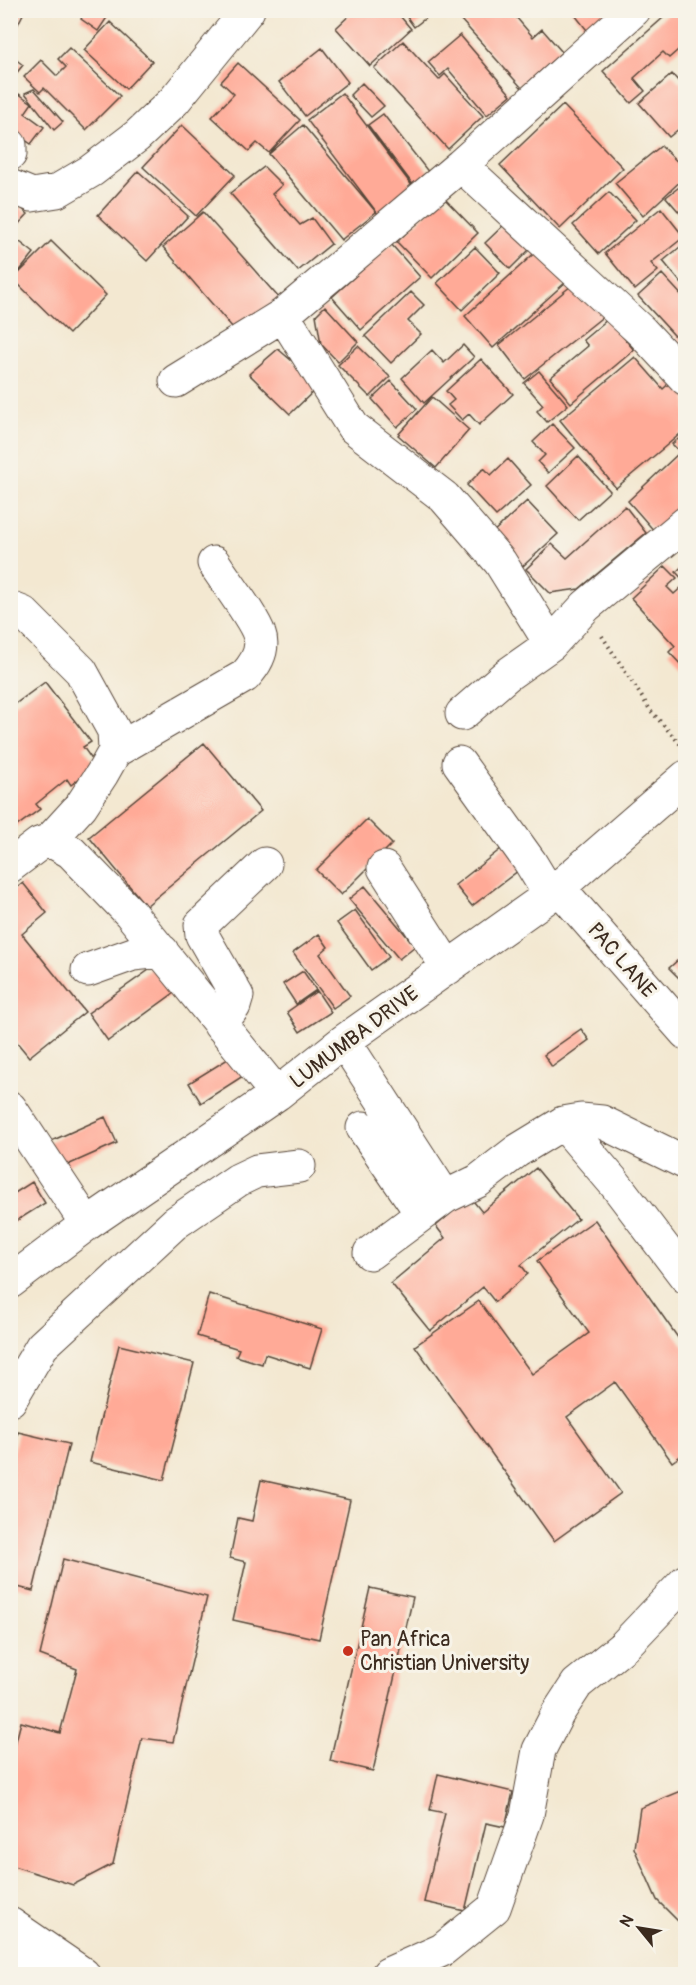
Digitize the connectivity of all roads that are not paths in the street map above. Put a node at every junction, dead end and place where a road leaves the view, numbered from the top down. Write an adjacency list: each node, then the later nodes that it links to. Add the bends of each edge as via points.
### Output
1 (248, 10): 6 (street, via 174,101 91,171 57,191 32,195)
2 (634, 10): 5 (street)
3 (10, 145): 4 (street)
4 (10, 154)
5 (461, 165): 7 (street); 8 (street, via 642,332)
6 (10, 186)
7 (283, 315): 9 (street); 13 (street, via 353,427 444,497 500,562)
8 (686, 379)
9 (176, 381)
10 (686, 523): 13 (street, via 586,606)
11 (214, 563): 15 (street, via 259,634 257,663 245,676)
12 (10, 608): 15 (street, via 23,613 81,671 114,731)
13 (551, 644): 14 (street)
14 (462, 714)
15 (115, 751): 18 (street, via 81,806)
16 (459, 763): 22 (street, PAC LANE)
17 (686, 777): 22 (street, LUMUMBA DRIVE)
18 (50, 840): 20 (street); 23 (street, via 71,852)
19 (265, 864): 26 (street, via 201,925 202,935 237,996)
20 (10, 866)
21 (384, 868): 24 (street)
22 (554, 892): 24 (street, LUMUMBA DRIVE); 27 (street, PAC LANE)
23 (162, 951): 25 (street, via 133,954); 26 (street)
24 (448, 968): 28 (street, LUMUMBA DRIVE)
25 (88, 970)
26 (220, 1025): 29 (street)
27 (686, 1032)
28 (344, 1041): 29 (street, LUMUMBA DRIVE); 35 (street)
29 (277, 1094): 36 (street, LUMUMBA DRIVE)
30 (10, 1108): 36 (street)
31 (563, 1123): 33 (street, via 602,1122); 35 (street, via 478,1181); 38 (street)
32 (363, 1128): 35 (street)
33 (686, 1163)
34 (299, 1166): 40 (street, via 257,1171 175,1223 42,1346)
35 (433, 1205): 37 (street)
36 (87, 1224): 39 (street, LUMUMBA DRIVE)
37 (370, 1253)
38 (686, 1277)
39 (10, 1282)
40 (10, 1400)
41 (686, 1581): 45 (street, via 624,1646 577,1684 558,1713 539,1750 527,1815 494,1908 442,1950)
42 (15, 1928): 43 (street); 44 (street)
43 (30, 1974)
44 (83, 1974)
45 (388, 1974)

